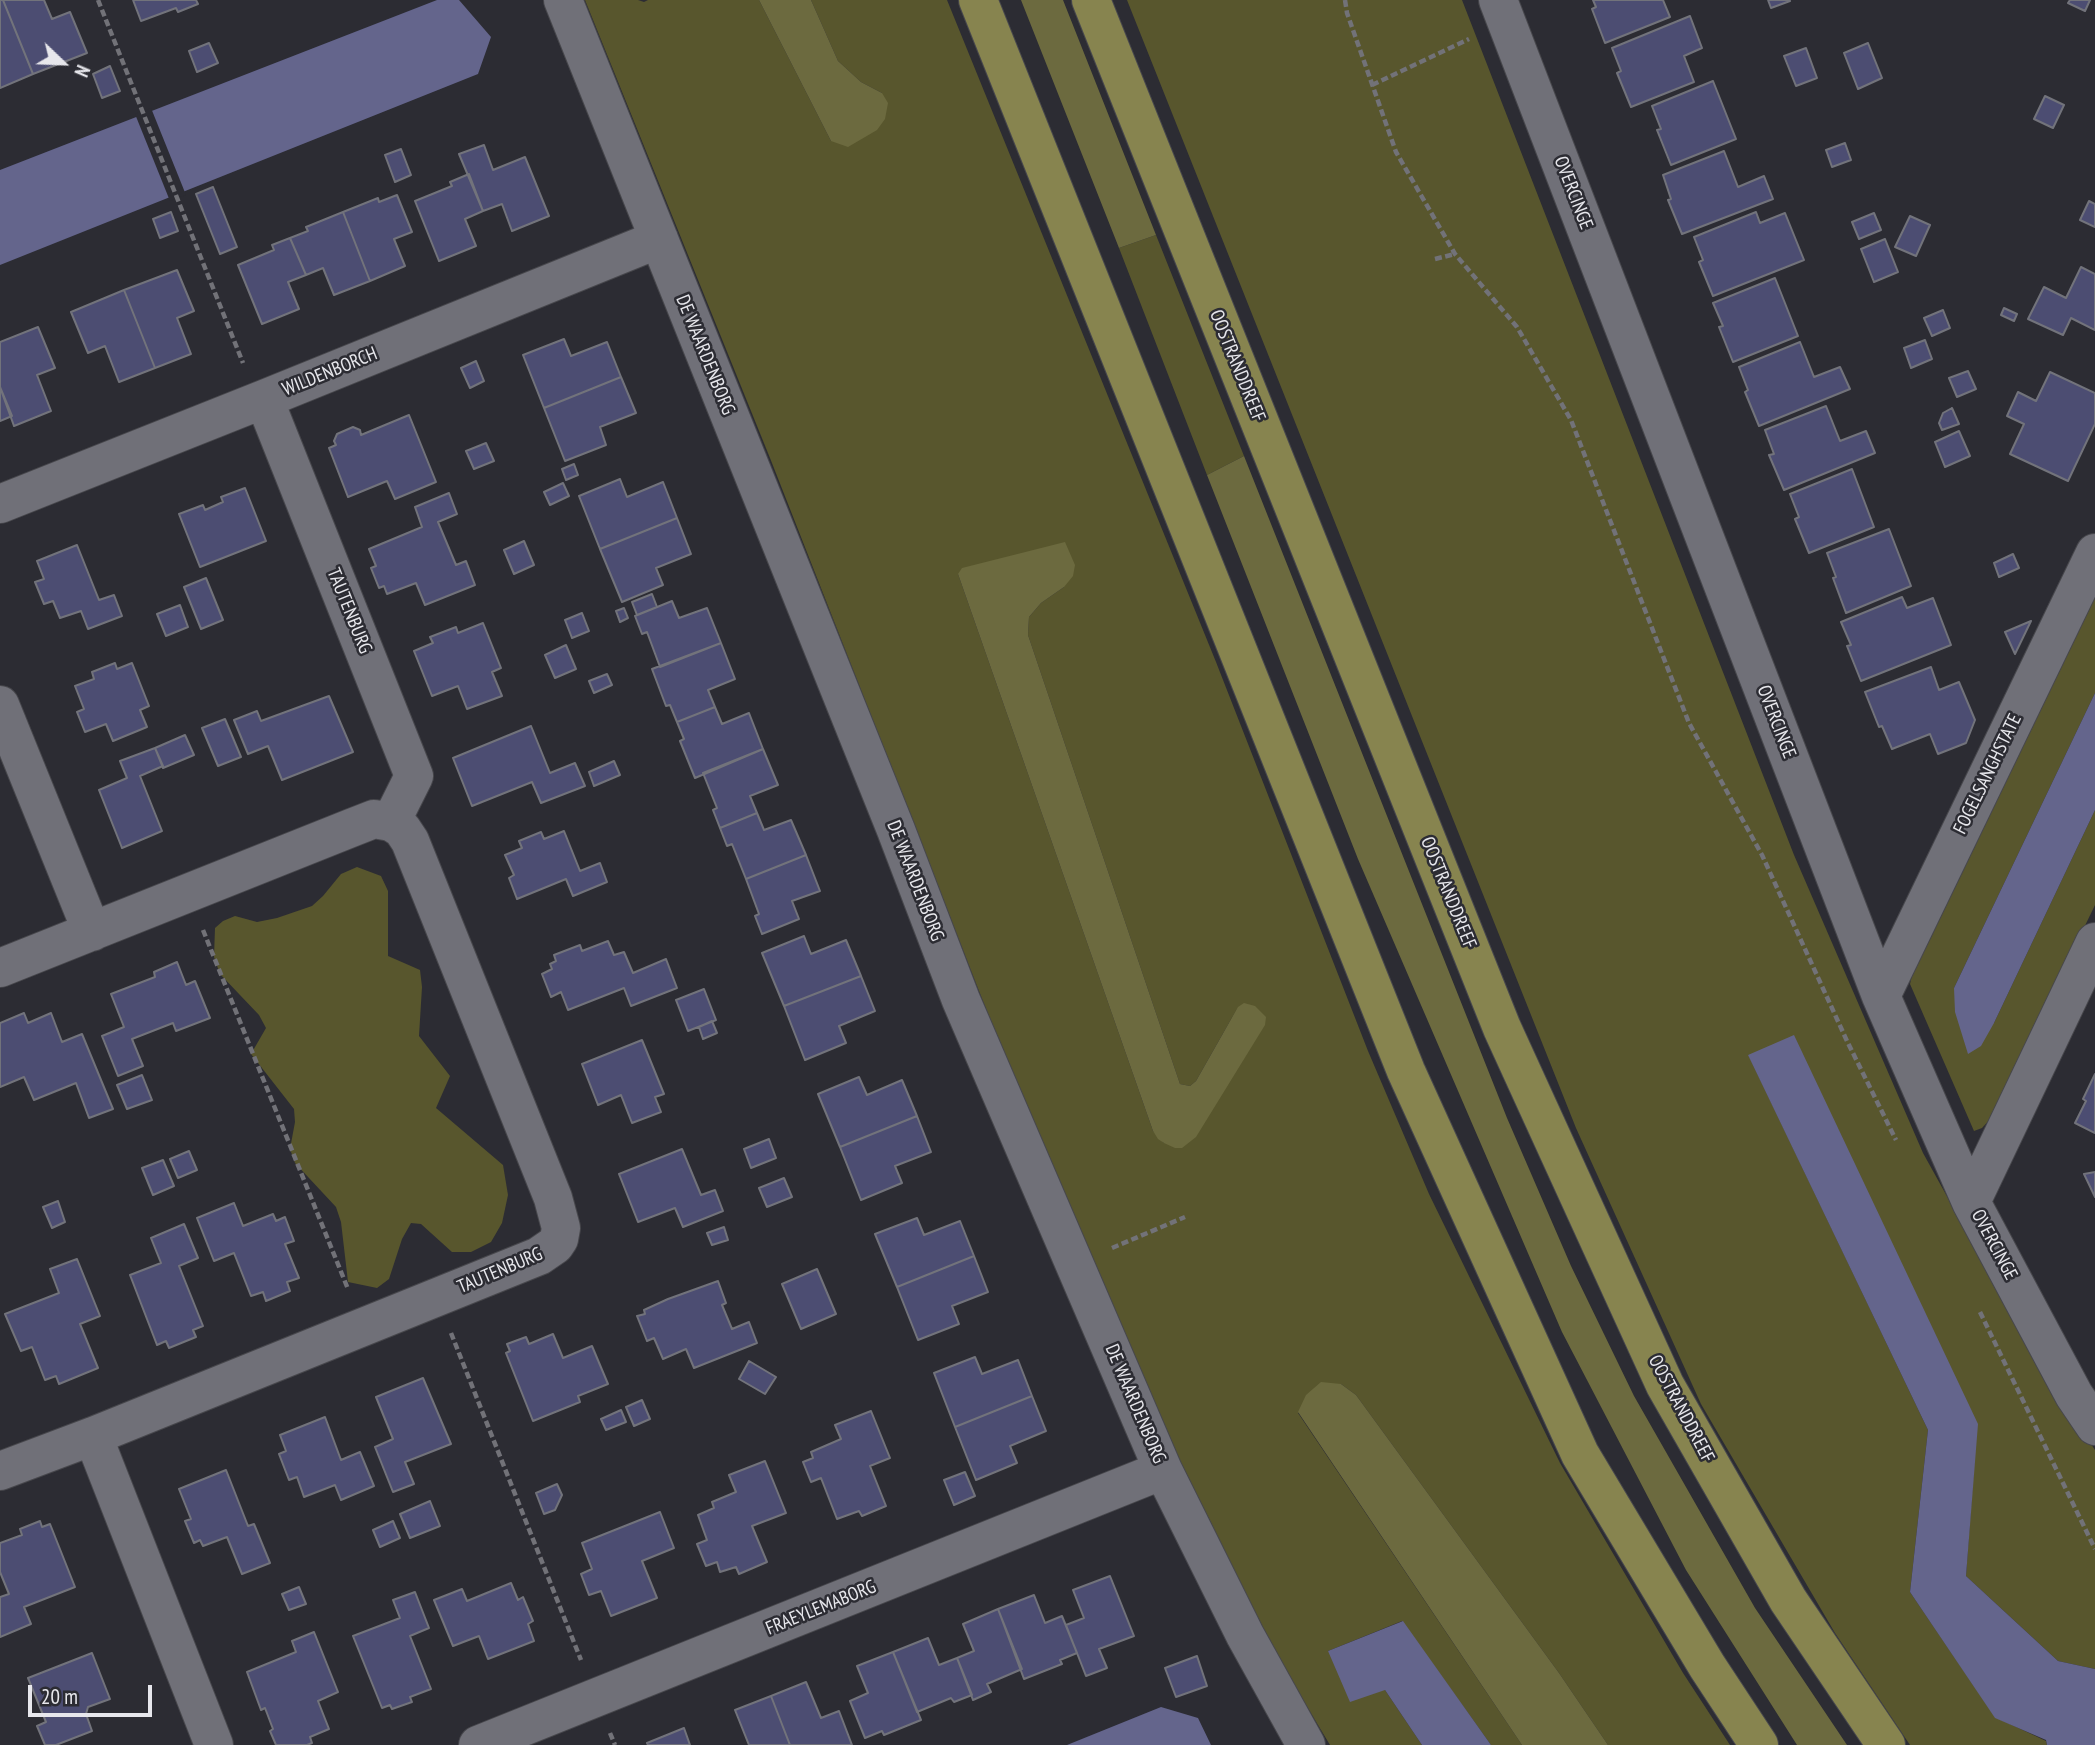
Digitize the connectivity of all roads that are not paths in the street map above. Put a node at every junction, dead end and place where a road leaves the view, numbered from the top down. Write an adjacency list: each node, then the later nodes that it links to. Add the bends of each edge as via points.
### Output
1 (563, 0): 5 (street, DE WAARDENBORG)
2 (978, 0): 23 (main road, via 1406,1071 1580,1454)
3 (1091, 0): 24 (main road, OOSTRANDDREEF, via 1513,1052 1665,1385 1788,1600)
4 (1502, 10): 14 (street, OVERCINGE)
5 (659, 239): 6 (street, WILDENBORCH); 18 (street, DE WAARDENBORG, via 961,1000)
6 (255, 386): 7 (street, WILDENBORCH); 10 (street, TAUTENBURG, via 414,776)
7 (0, 504)
8 (2095, 553): 14 (street, FOGELSANGHSTATE)
9 (0, 705): 11 (street)
10 (391, 822): 11 (street, via 374,819); 17 (street, TAUTENBURG, via 410,841 559,1214 559,1239 551,1249 519,1264)
11 (92, 932): 13 (street)
12 (2095, 942): 15 (street)
13 (0, 968)
14 (1881, 996): 15 (street, OVERCINGE)
15 (1971, 1202): 16 (street, OVERCINGE)
16 (2095, 1426)
17 (93, 1436): 19 (street, TAUTENBURG); 20 (street)
18 (1163, 1470): 21 (street, FRAEYLEMABORG); 22 (street, DE WAARDENBORG, via 1234,1615)
19 (0, 1471)
20 (214, 1745)
21 (478, 1745)
22 (1306, 1745)
23 (1759, 1745)
24 (1886, 1745)

